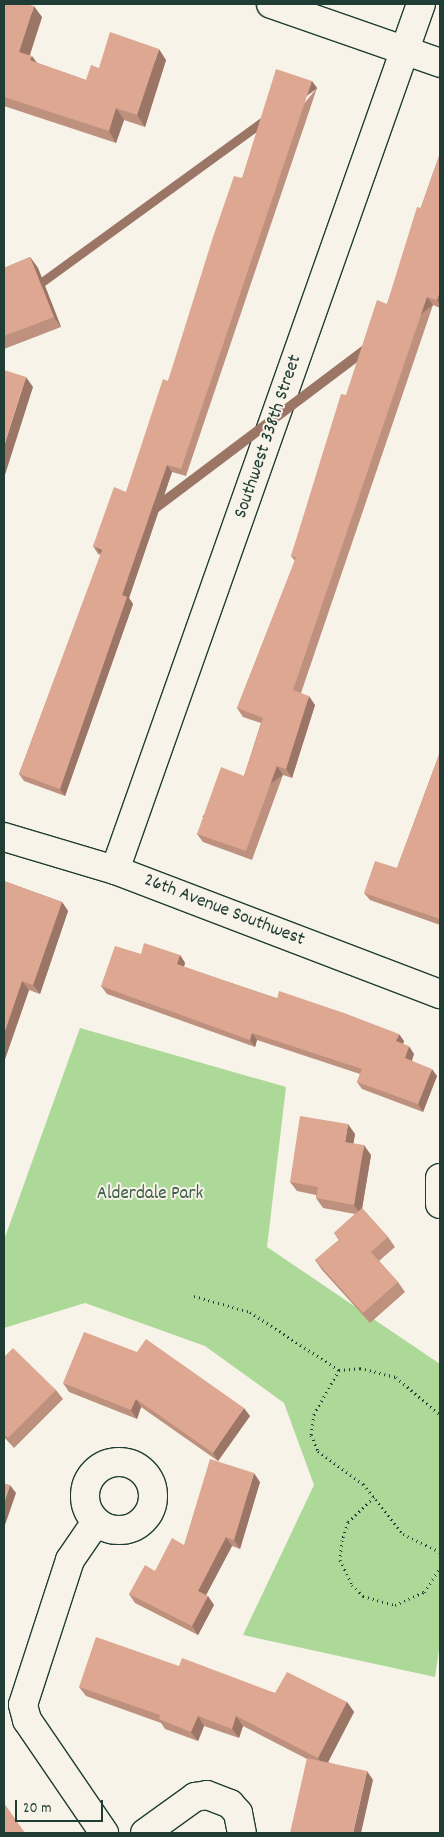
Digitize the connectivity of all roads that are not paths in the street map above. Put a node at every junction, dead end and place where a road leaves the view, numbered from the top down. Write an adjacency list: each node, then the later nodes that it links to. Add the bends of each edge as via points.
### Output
1 (271, 4): 3 (street)
2 (421, 4): 3 (street, Southwest 338th Street)
3 (405, 50): 4 (street); 6 (street, Southwest 338th Street)
4 (440, 62)
5 (4, 837): 6 (street, 26th Avenue Southwest)
6 (116, 870): 7 (street, 26th Avenue Southwest)
7 (440, 994)
8 (440, 1178): 9 (street)
9 (440, 1204)
10 (96, 1522): 11 (street, via 70,1560 23,1705 27,1720)
11 (104, 1833)
12 (145, 1833): 13 (street, via 195,1796 207,1795 230,1804 238,1813)
13 (242, 1833)

